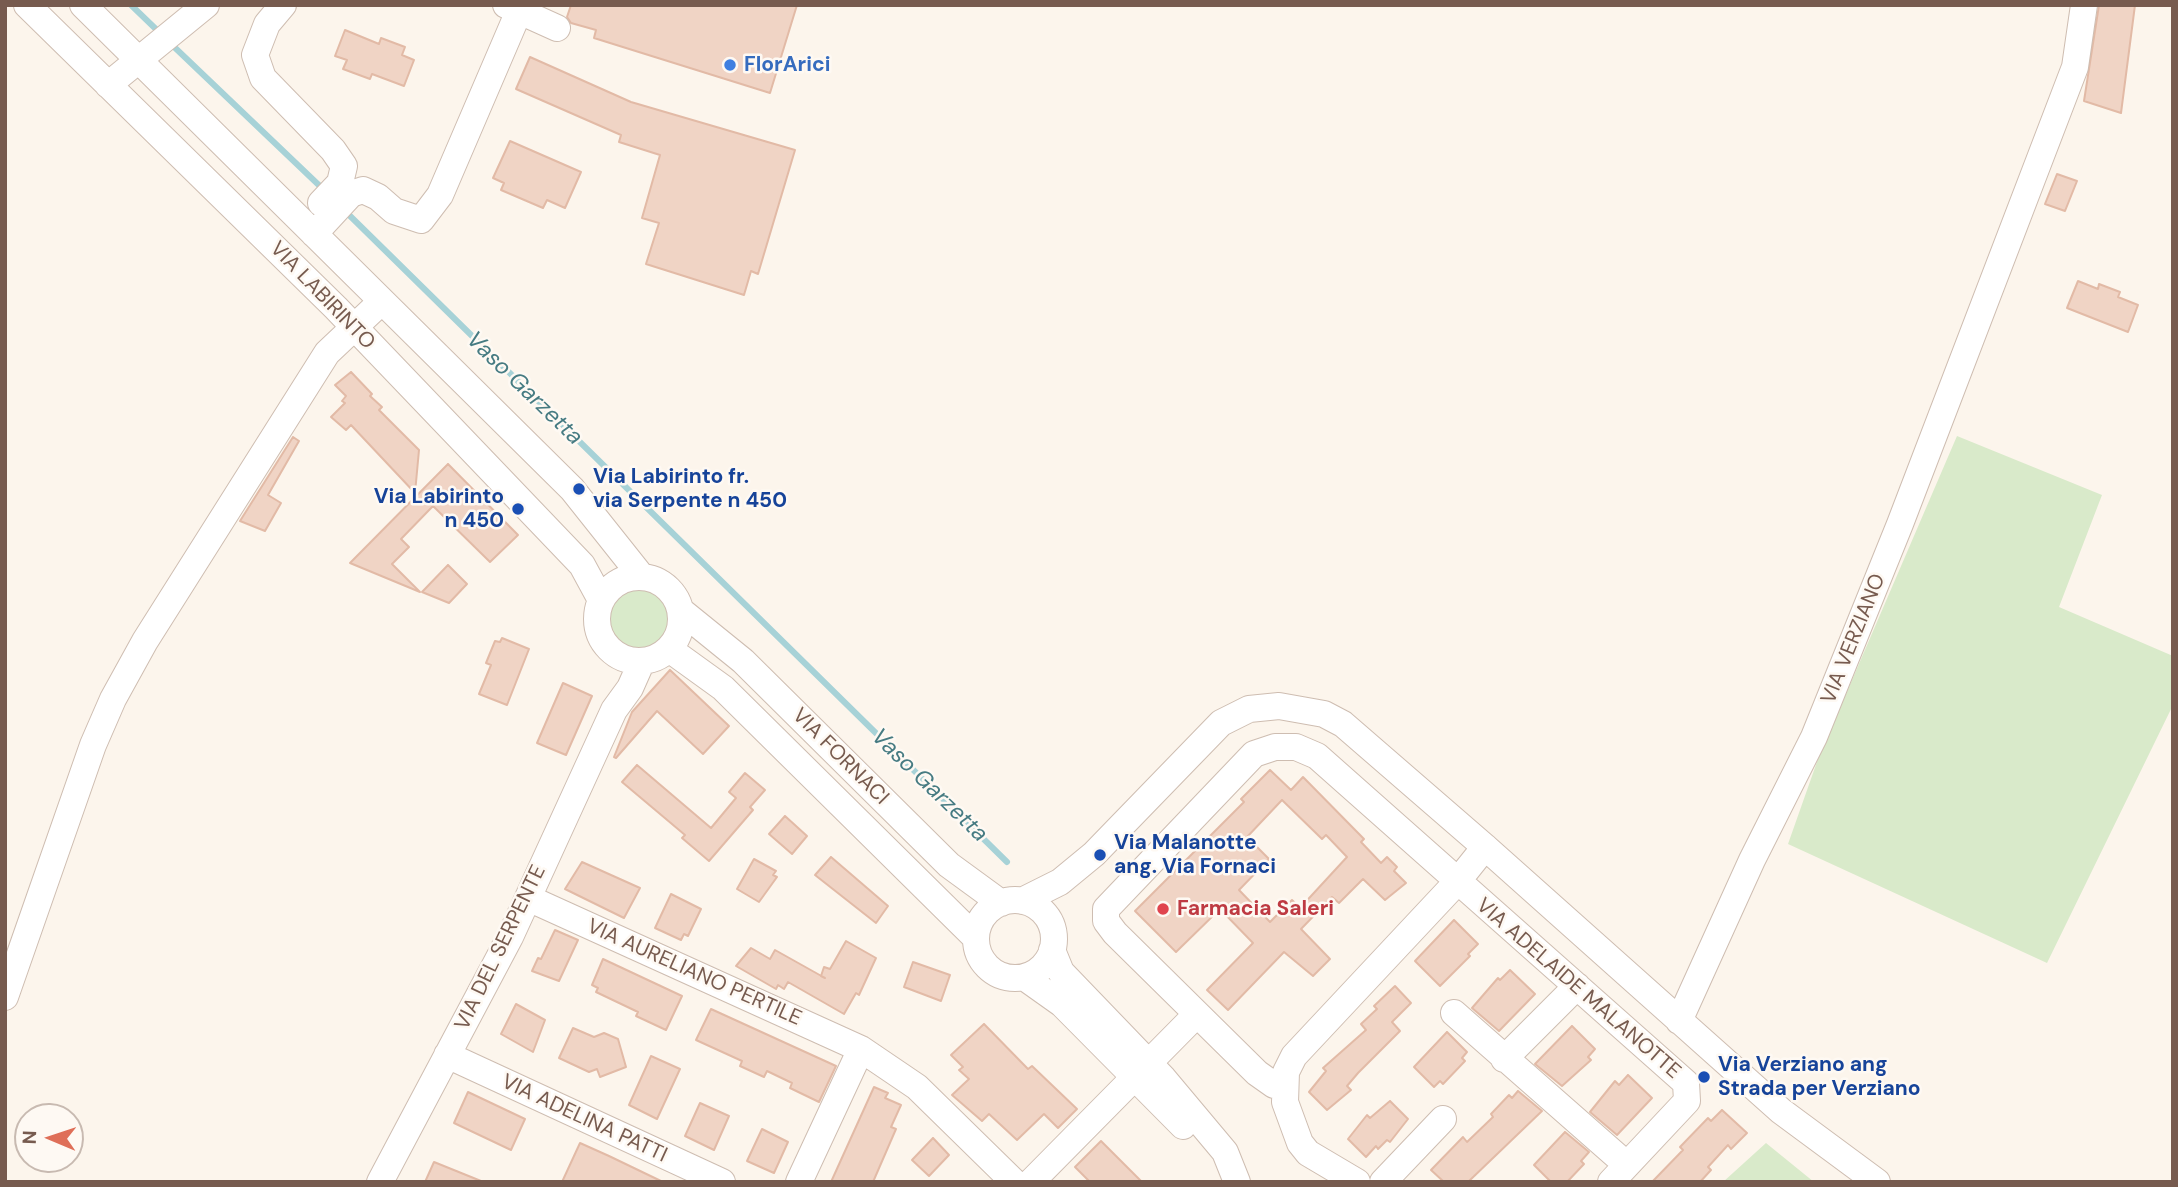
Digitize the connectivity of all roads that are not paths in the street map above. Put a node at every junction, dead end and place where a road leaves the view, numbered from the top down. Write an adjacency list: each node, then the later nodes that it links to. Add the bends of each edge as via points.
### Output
1 (27, 5): 9 (street, VIA LABIRINTO)
2 (83, 5): 8 (street, VIA LABIRINTO)
3 (206, 5): 8 (street)
4 (283, 5): 10 (street, via 267,24 255,55 263,78 340,158 344,171)
5 (2084, 5): 36 (street, VIA VERZIANO, via 2075,66 1900,524 1814,737)
6 (512, 8): 7 (street); 10 (street, via 440,195 421,220 394,211 369,190)
7 (558, 28)
8 (138, 59): 9 (street); 11 (street, VIA LABIRINTO)
9 (108, 85): 13 (street, VIA LABIRINTO)
10 (334, 201): 11 (street, VIA LABIRINTO)
11 (308, 228): 12 (street, VIA LABIRINTO)
12 (382, 301): 13 (street); 14 (street, VIA LABIRINTO, via 572,489)
13 (354, 328): 15 (street, VIA LABIRINTO, via 582,565); 33 (street, via 327,353 113,699)
14 (642, 576): 15 (street, via 616,583); 16 (street, VIA FORNACI, via 664,585)
15 (601, 600): 18 (street, via 597,628)
16 (680, 610): 17 (street, via 681,627); 27 (street, VIA FORNACI, via 743,661 949,865)
17 (669, 649): 19 (street); 29 (street, VIA FORNACI, via 723,688)
18 (615, 654): 19 (street); 20 (street, VIA DEL SERPENTE)
19 (642, 662): 20 (street, VIA DEL SERPENTE)
20 (614, 710): 26 (street, VIA DEL SERPENTE)
21 (1181, 764): 22 (street); 23 (street, VIA ADELAIDE MALANOTTE, via 1222,723 1249,709 1302,708 1324,714 1343,724); 24 (street, VIA ADELAIDE MALANOTTE)
22 (1214, 793): 25 (street, VIA ADELAIDE MALANOTTE, via 1254,754 1296,747 1317,755); 35 (street, VIA ADELAIDE MALANOTTE, via 1105,909 1106,921 1115,933)
23 (1485, 847): 25 (street, VIA ADELAIDE MALANOTTE); 36 (street, VIA ADELAIDE MALANOTTE)
24 (1094, 854): 27 (street, VIA ADELAIDE MALANOTTE, via 1060,882); 28 (street, VIA ADELAIDE MALANOTTE)
25 (1457, 882): 32 (street, VIA ADELAIDE MALANOTTE); 41 (street, VIA ADELAIDE MALANOTTE, via 1294,1056)
26 (528, 898): 37 (street, VIA AURELIANO PERTILE); 38 (street, VIA DEL SERPENTE)
27 (1011, 902): 28 (street, VIA FORNACI, via 1032,904); 29 (street, via 981,920)
28 (1048, 918): 30 (street, VIA FORNACI, via 1054,934)
29 (976, 938): 31 (street, VIA FORNACI, via 981,958 990,969 1003,976)
30 (1052, 950): 31 (street, via 1042,968); 40 (street, VIA FORNACI, via 1061,972)
31 (1024, 977): 40 (street, VIA FORNACI)
32 (1577, 986): 39 (street); 43 (street, VIA ADELAIDE MALANOTTE, via 1686,1083 1688,1101)
33 (5, 998)
34 (1454, 1013): 39 (street)
35 (1197, 1014): 40 (street); 41 (street, VIA ADELAIDE MALANOTTE, via 1257,1073)
36 (1679, 1021): 53 (street, via 1781,1111)
37 (860, 1049): 46 (street); 47 (street, via 917,1087)
38 (447, 1055): 44 (street, VIA DEL SERPENTE); 45 (street, VIA ADELINA PATTI)
39 (1504, 1059): 43 (street)
40 (1140, 1070): 48 (street); 49 (street, VIA FORNACI); 50 (street, VIA FORNACI, via 1226,1152)
41 (1285, 1087): 51 (street, via 1285,1102 1300,1143 1308,1153)
42 (1443, 1119): 52 (street)
43 (1619, 1174)
44 (380, 1182)
45 (722, 1182)
46 (799, 1182)
47 (1014, 1182)
48 (1031, 1182)
49 (1225, 1182)
50 (1237, 1182)
51 (1357, 1182)
52 (1382, 1182)
53 (1877, 1182)

